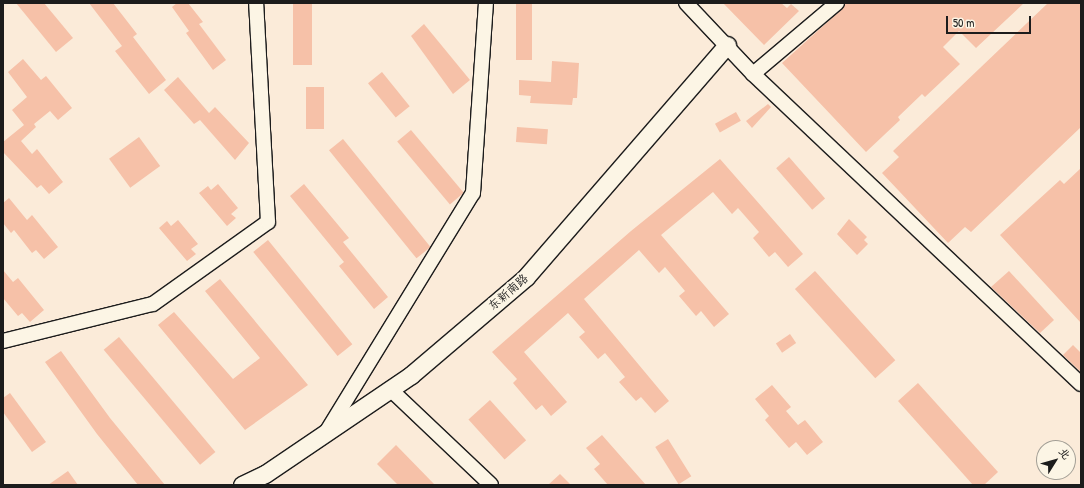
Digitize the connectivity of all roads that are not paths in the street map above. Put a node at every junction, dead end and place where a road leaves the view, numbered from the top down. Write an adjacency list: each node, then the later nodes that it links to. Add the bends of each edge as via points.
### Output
1 (256, 3): 7 (street, via 268,222 153,304)
2 (486, 3): 10 (street, via 473,193)
3 (686, 3): 5 (street)
4 (837, 3): 6 (street)
5 (727, 45): 6 (street); 9 (main road, 东新南路, via 526,277 410,375)
6 (753, 74): 8 (street)
7 (3, 341)
8 (1081, 384)
9 (390, 388): 10 (main road, 东新南路); 12 (street)
10 (326, 432): 11 (main road, 东新南路, via 265,474)
11 (242, 485)
12 (491, 485)

